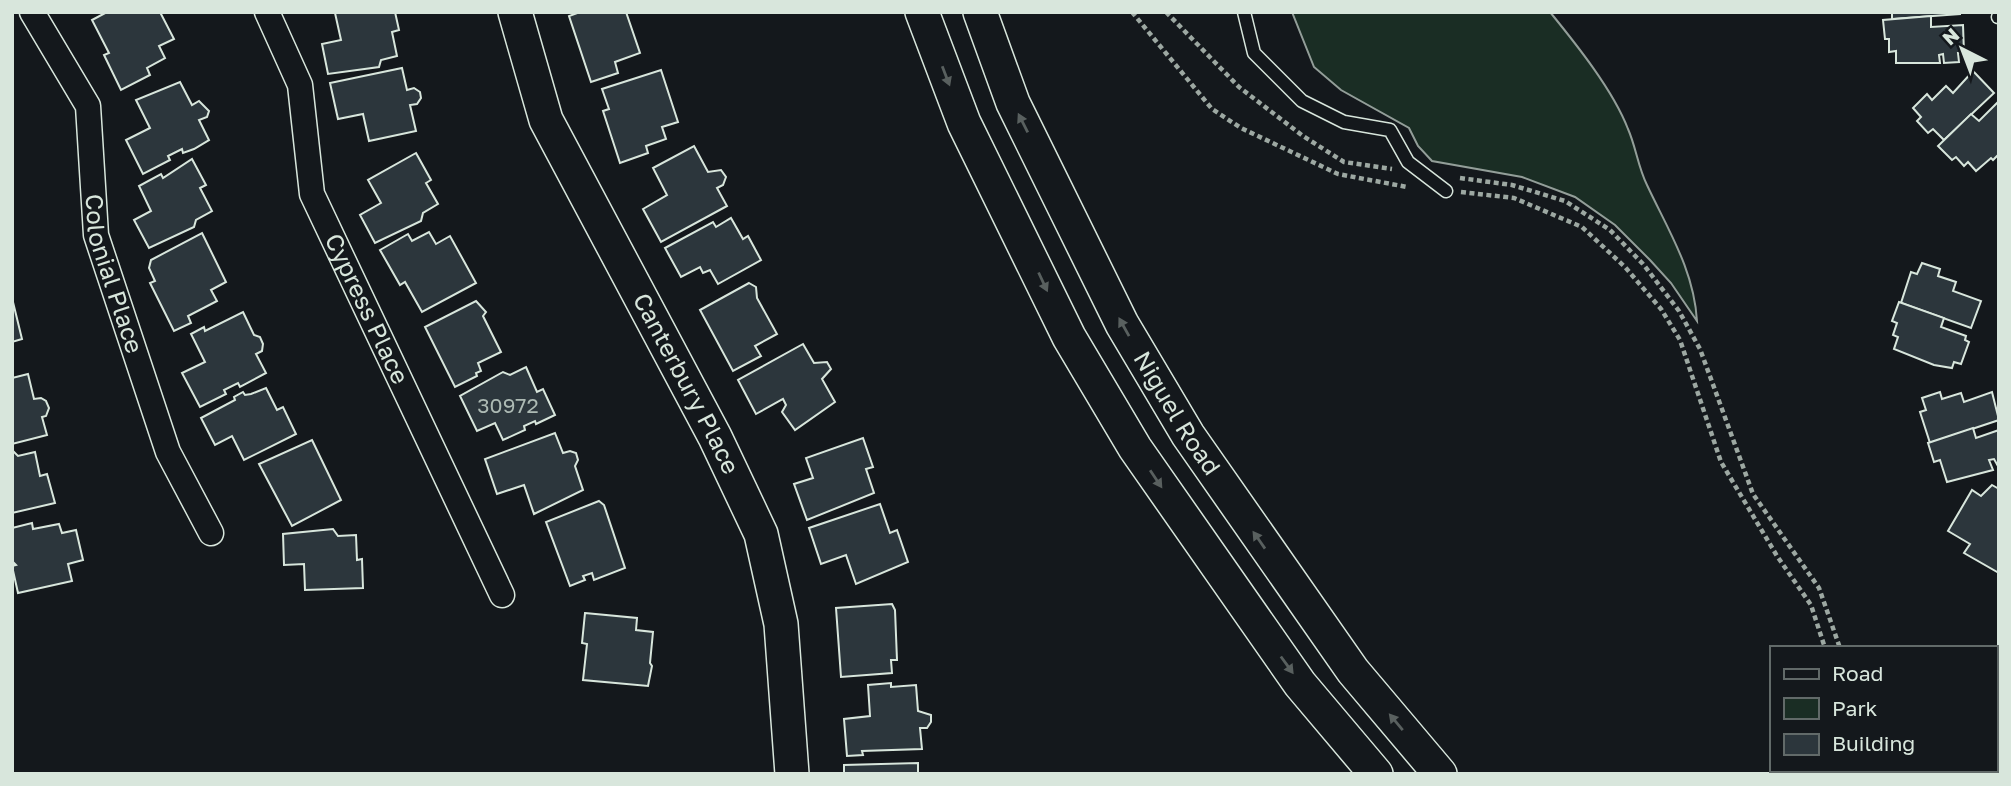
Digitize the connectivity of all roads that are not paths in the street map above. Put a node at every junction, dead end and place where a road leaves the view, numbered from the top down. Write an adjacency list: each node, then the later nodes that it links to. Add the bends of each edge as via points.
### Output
1 (32, 12): 8 (street, Colonial Place, via 88,106 96,235 168,452)
2 (267, 12): 9 (street, Cypress Place, via 300,85 312,194)
3 (515, 12): 10 (main road, Canterbury Place, via 546,120 715,437 761,534 781,624)
4 (922, 12): 11 (main road, one-way to 11, via 964,122 1069,337 1135,448 1300,684)
5 (980, 12): 12 (main road, Niguel Road, one-way to 5, via 1353,671 1188,435 1122,324 1013,103)
6 (1244, 12): 7 (lane, via 1254,53 1302,101 1344,122 1390,130 1408,162)
7 (1446, 191)
8 (211, 533)
9 (502, 594)
10 (793, 774)
11 (1376, 774)
12 (1440, 774)

